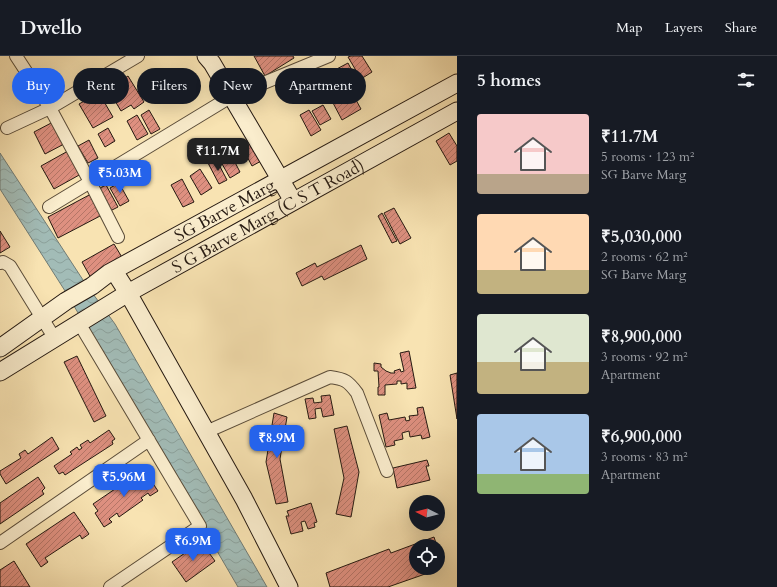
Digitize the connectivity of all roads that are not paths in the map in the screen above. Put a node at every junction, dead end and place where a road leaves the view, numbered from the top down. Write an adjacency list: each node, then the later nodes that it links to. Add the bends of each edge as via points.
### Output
1 (16, 56): 10 (street)
2 (138, 56): 10 (street)
3 (206, 56): 5 (main road)
4 (329, 56): 6 (street)
5 (216, 68)
6 (267, 82)
7 (457, 83): 13 (main road, SG Barve Marg)
8 (219, 104): 14 (street)
9 (237, 104): 13 (main road)
10 (50, 108): 12 (street); 14 (street)
11 (457, 111): 15 (main road, S G Barve Marg (C S T Road))
12 (6, 128)
13 (281, 180): 15 (main road); 19 (main road, SG Barve Marg)
14 (90, 182): 16 (street); 17 (street)
15 (293, 202): 21 (main road, S G Barve Marg (C S T Road))
16 (49, 207)
17 (118, 237)
18 (0, 263): 23 (street, via 10,266)
19 (111, 272): 20 (main road, SG Barve Marg); 21 (main road)
20 (92, 286): 22 (main road); 23 (main road, SG Barve Marg)
21 (126, 294): 22 (main road, S G Barve Marg (C S T Road)); 29 (main road)
22 (105, 308): 24 (main road, S G Barve Marg (C S T Road))
23 (42, 318): 25 (street); 26 (main road, SG Barve Marg)
24 (81, 322): 25 (main road, S G Barve Marg (C S T Road)); 30 (street)
25 (55, 338): 27 (main road, S G Barve Marg (C S T Road))
26 (1, 347): 27 (main road)
27 (15, 363): 28 (main road, S G Barve Marg (C S T Road))
28 (0, 372)
29 (206, 432): 31 (street, via 330,377 342,378 357,393); 34 (main road)
30 (149, 440): 32 (street); 33 (street, via 200,526)
31 (387, 471)
32 (0, 543)
33 (117, 585)
34 (289, 587)

